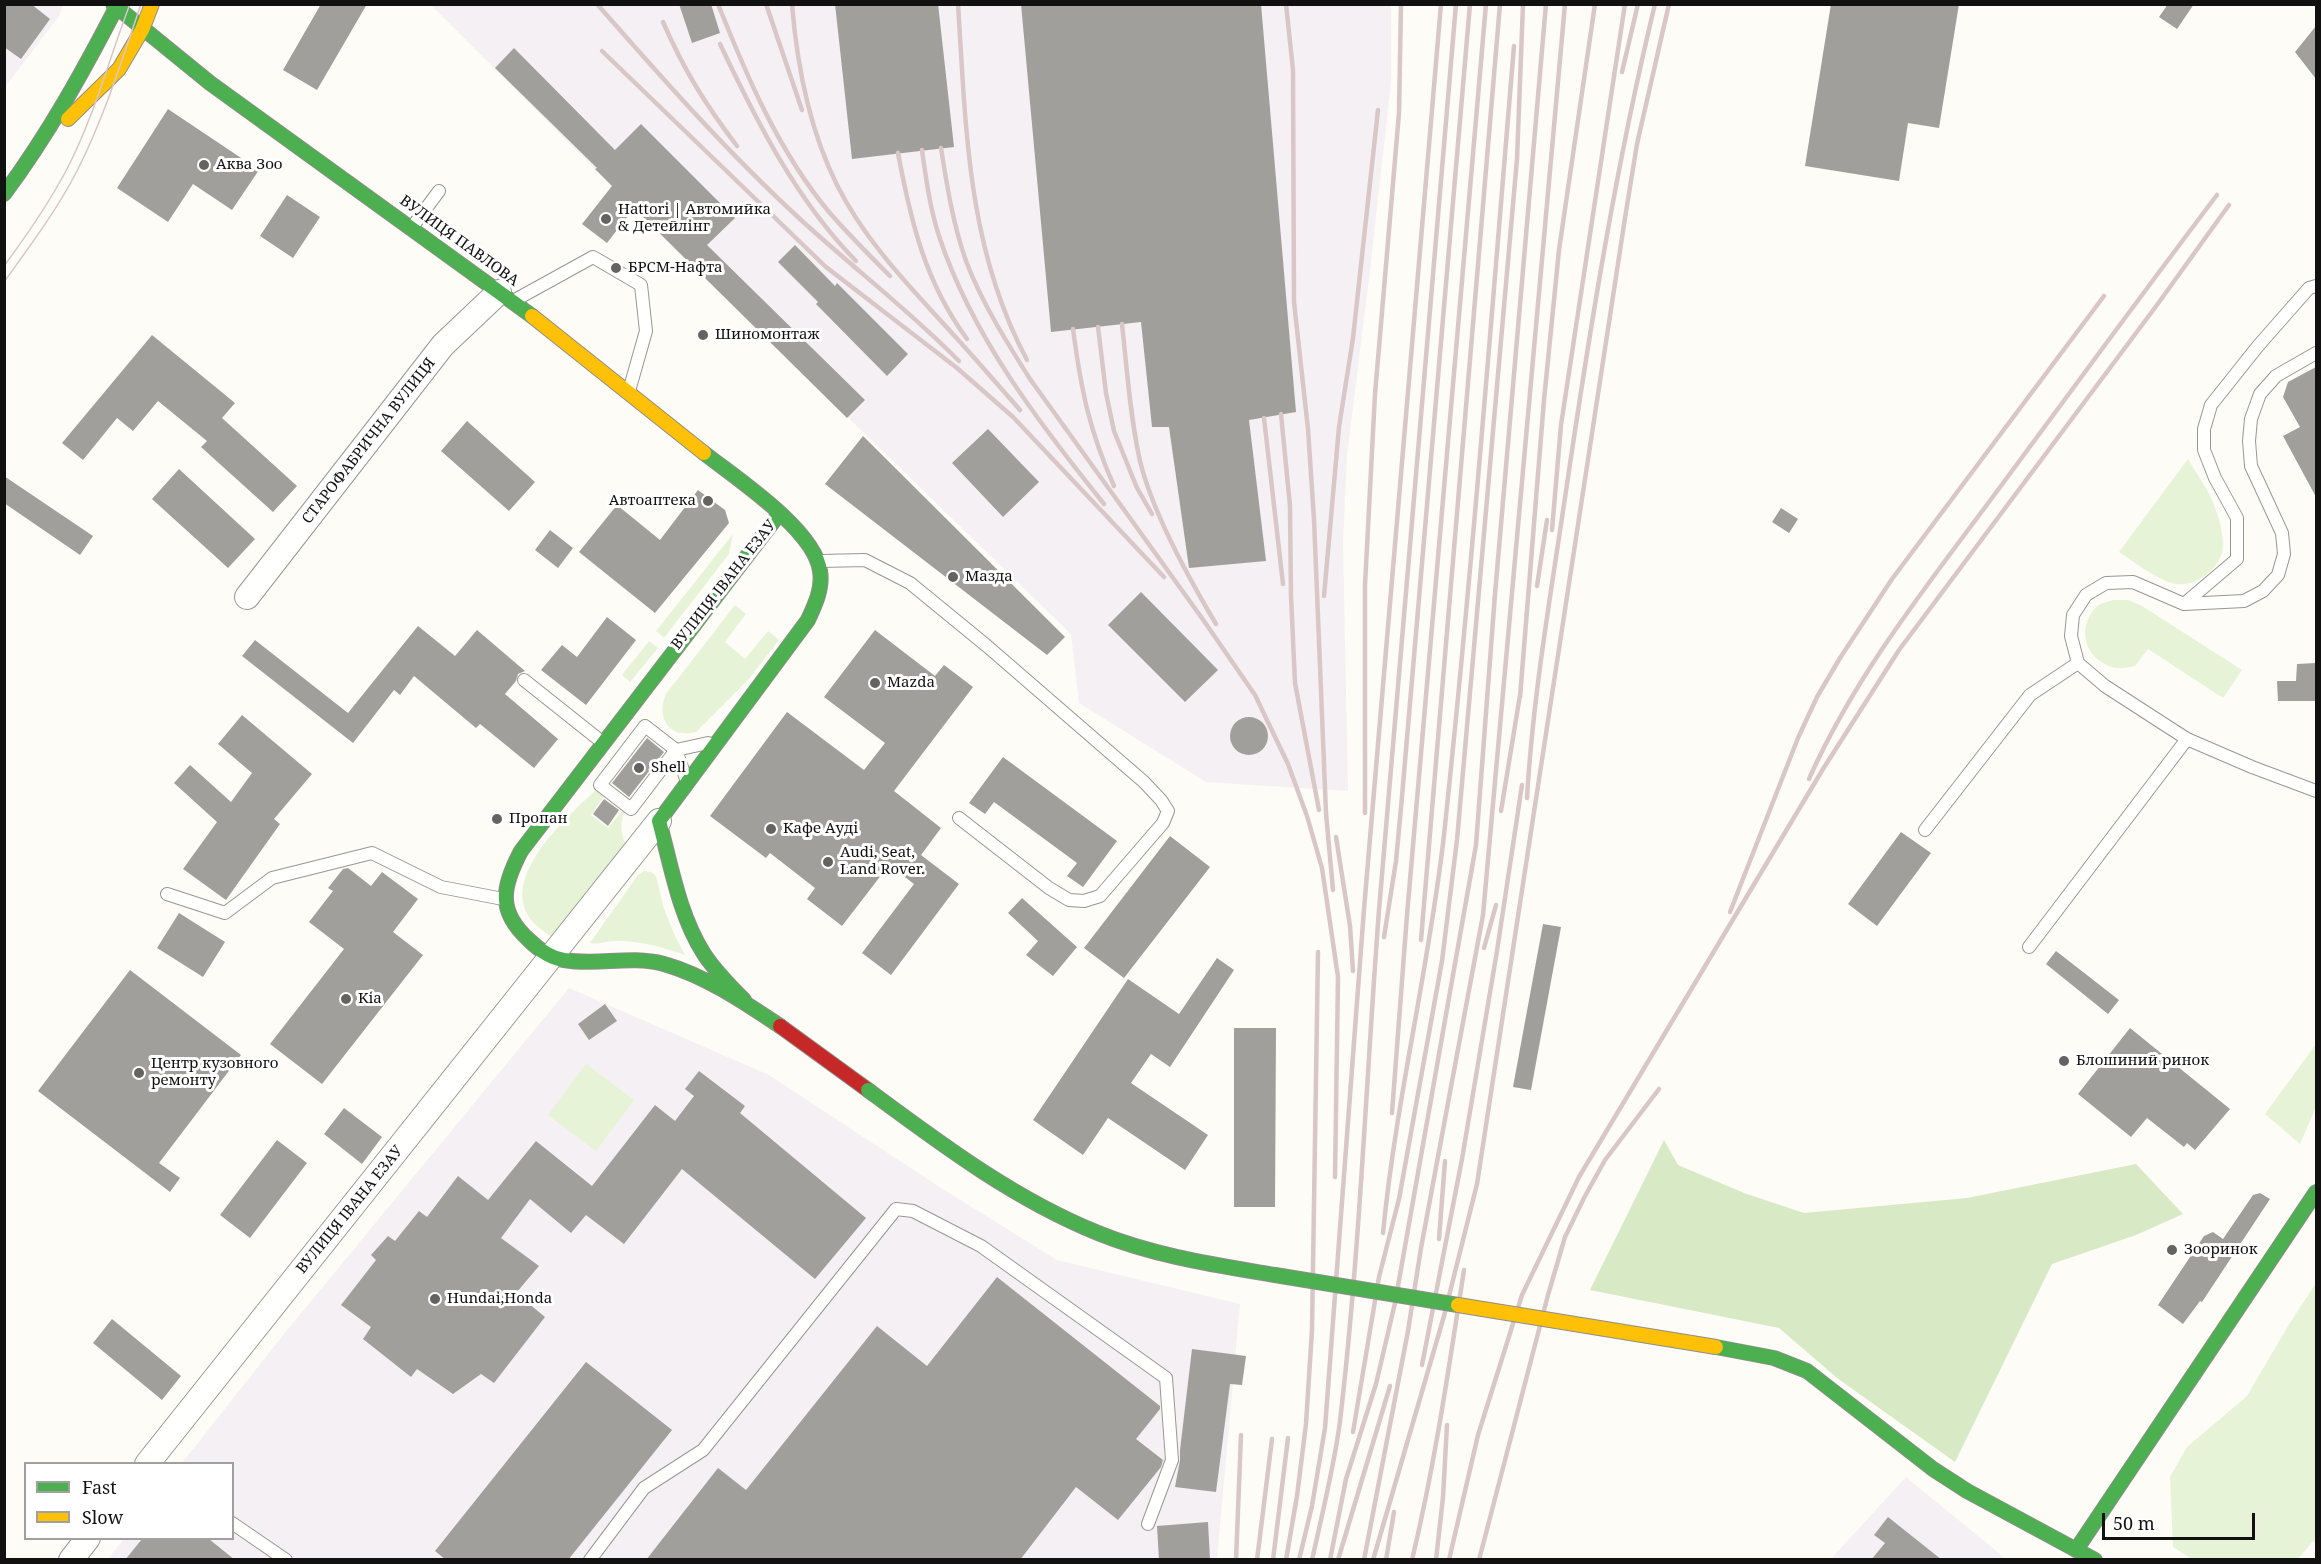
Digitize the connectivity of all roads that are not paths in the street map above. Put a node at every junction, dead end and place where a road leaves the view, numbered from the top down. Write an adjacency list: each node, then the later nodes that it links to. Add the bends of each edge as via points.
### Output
1 (152, 4): 3 (main road)
2 (116, 6): 3 (main road, ВУЛИЦЯ ПАВЛОВА); 4 (main road)
3 (142, 30): 4 (main road, via 119,69); 7 (main road, ВУЛИЦЯ ПАВЛОВА)
4 (30, 159): 6 (main road)
5 (439, 191): 7 (lane)
6 (4, 194)
7 (412, 227): 9 (main road, ВУЛИЦЯ ПАВЛОВА)
8 (2316, 286): 15 (lane, via 2293,305 2211,405 2204,429 2204,450 2237,518 2237,559)
9 (506, 297): 11 (main road, ВУЛИЦЯ ПАВЛОВА); 11 (lane, via 593,257 641,285 646,331); 14 (street, СТАРОФАБРИЧНА ВУЛИЦЯ, via 443,345)
10 (2316, 353): 15 (lane, via 2277,376 2260,394 2251,419 2251,466 2282,533 2284,554 2278,575 2263,591 2244,602)
11 (629, 392): 12 (main road, ВУЛИЦЯ ПАВЛОВА)
12 (780, 513): 13 (main road, ВУЛИЦЯ ІВАНА ЕЗАУ, via 810,543); 18 (main road, ВУЛИЦЯ ІВАНА ЕЗАУ)
13 (819, 561): 21 (main road, ВУЛИЦЯ ІВАНА ЕЗАУ, via 821,581 808,620); 29 (lane, via 865,560 910,583 1144,782 1168,811 1163,823 1100,896 1084,902 1069,900 1049,888)
14 (247, 597)
15 (2184, 604): 16 (lane, via 2133,582 2106,583 2086,595 2073,615 2071,636)
16 (2078, 663): 20 (lane, via 2105,686); 30 (lane, via 2030,695)
17 (524, 680): 22 (lane)
18 (640, 693): 19 (lane); 22 (main road, ВУЛИЦЯ ІВАНА ЕЗАУ)
19 (645, 726): 23 (lane); 26 (lane)
20 (2187, 739): 27 (lane); 33 (lane)
21 (718, 741): 23 (lane); 24 (main road, ВУЛИЦЯ ІВАНА ЕЗАУ)
22 (603, 743): 25 (main road, ВУЛИЦЯ ІВАНА ЕЗАУ)
23 (676, 750): 24 (lane); 28 (lane)
24 (687, 783): 28 (main road, ВУЛИЦЯ ІВАНА ЕЗАУ)
25 (572, 784): 26 (lane); 32 (main road, ВУЛИЦЯ ІВАНА ЕЗАУ, via 509,871)
26 (600, 785): 28 (lane)
27 (2316, 791)
28 (645, 815): 34 (street, ВУЛИЦЯ ІВАНА ЕЗАУ); 35 (main road, via 704,954)
29 (959, 818)
30 (1925, 830)
31 (167, 894): 32 (lane, via 225,913 272,878 372,853 441,887)
32 (505, 900): 34 (main road, via 514,925)
33 (2029, 947)
34 (553, 957): 35 (main road, via 576,962 644,959 690,973); 37 (street, ВУЛИЦЯ ІВАНА ЕЗАУ)
35 (744, 1000): 41 (main road, bridge, via 981,1171 1098,1233 1140,1248 1209,1264 1791,1362 1967,1491)
36 (2316, 1189): 41 (main road)
37 (149, 1462)
38 (234, 1524): 43 (lane)
39 (1148, 1524): 44 (lane, via 1172,1460 1166,1378 981,1246 913,1211 896,1209 703,1450 644,1488)
40 (87, 1540): 42 (street)
41 (2076, 1550): 45 (main road)
42 (71, 1560)
43 (286, 1560)
44 (590, 1560)
45 (2095, 1560)

